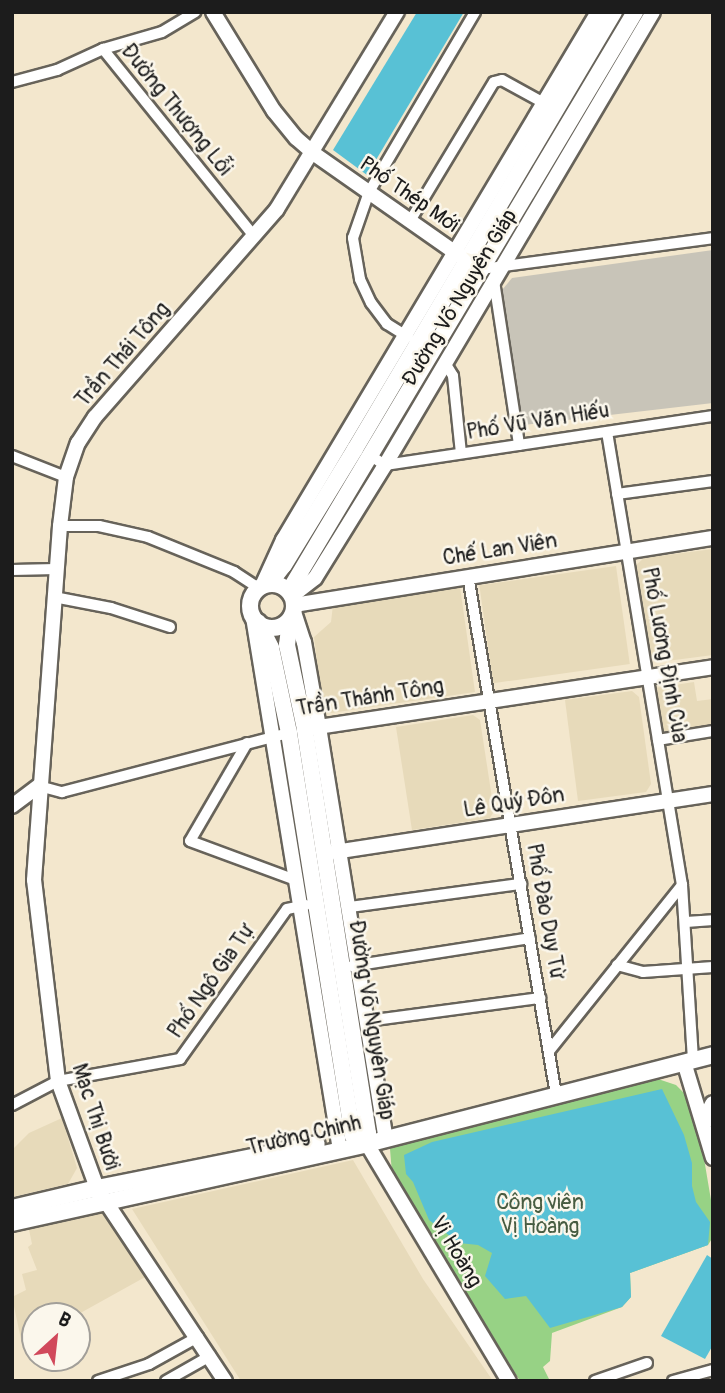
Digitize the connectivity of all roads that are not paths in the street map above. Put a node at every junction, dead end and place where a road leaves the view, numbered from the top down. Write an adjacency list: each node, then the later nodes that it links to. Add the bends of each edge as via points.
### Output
1 (195, 12): 9 (street, via 162,32)
2 (214, 12): 13 (street, Phố Thép Mới, via 274,111)
3 (397, 12): 13 (street, Trần Thái Tông)
4 (475, 12): 14 (street)
5 (598, 12): 11 (street, Đường Võ Nguyên Giáp)
6 (614, 12): 18 (main road, Đường Võ Nguyên Giáp)
7 (635, 12): 12 (main road, Đường Võ Nguyên Giáp)
8 (653, 12): 12 (street, Đường Võ Nguyên Giáp)
9 (103, 50): 10 (street, Đường Thượng Lỗi, via 57,70); 16 (street, Đường Thượng Lỗi)
10 (12, 82)
11 (544, 103): 15 (street, via 502,80 494,82); 18 (street, Đường Võ Nguyên Giáp)
12 (580, 120): 19 (street, Đường Võ Nguyên Giáp); 20 (main road, Đường Võ Nguyên Giáp)
13 (313, 153): 14 (street, Phố Thép Mới); 16 (street, Trần Thái Tông)
14 (369, 192): 15 (street, Phố Thép Mới); 22 (street, via 353,238 358,268 371,303 387,324)
15 (410, 221): 18 (street, Phố Thép Mới)
16 (254, 236): 31 (street, Trần Thái Tông, via 95,417 78,443)
17 (713, 238): 19 (street)
18 (461, 257): 20 (street, Phố Thép Mới); 22 (main road, Đường Võ Nguyên Giáp)
19 (503, 266): 20 (street); 21 (street, Đường Võ Nguyên Giáp)
20 (482, 268): 29 (main road, Đường Võ Nguyên Giáp)
21 (494, 281): 23 (street, Đường Võ Nguyên Giáp); 26 (street)
22 (412, 340): 40 (main road, Đường Võ Nguyên Giáp, via 284,565)
23 (445, 363): 27 (street, via 453,376); 30 (street, Đường Võ Nguyên Giáp)
24 (713, 416): 25 (street, Phố Vũ Văn Hiếu)
25 (607, 432): 26 (street, Phố Vũ Văn Hiếu); 33 (street, Phố Lương Định Của)
26 (519, 444): 27 (street, Phố Vũ Văn Hiếu)
27 (461, 453): 30 (street, Phố Vũ Văn Hiếu)
28 (12, 456): 31 (street)
29 (371, 456): 30 (street); 42 (main road, Đường Võ Nguyên Giáp)
30 (385, 465): 42 (street, Đường Võ Nguyên Giáp, via 316,578)
31 (66, 477): 34 (street, Trần Thái Tông)
32 (713, 481): 33 (street)
33 (617, 494): 36 (street, Phố Lương Định Của)
34 (60, 526): 37 (street, Trần Thái Tông); 40 (street, via 99,526 148,537)
35 (713, 538): 36 (street, Chế Lan Viên)
36 (626, 551): 39 (street, Chế Lan Viên); 46 (street, Phố Lương Định Của)
37 (55, 569): 38 (street); 41 (street, Trần Thái Tông)
38 (12, 570)
39 (468, 576): 42 (street, Chế Lan Viên); 47 (street, Phố Đào Duy Từ)
40 (263, 586): 42 (main road); 43 (main road, via 250,603)
41 (54, 597): 44 (street, via 111,608); 53 (street, Trần Thái Tông)
42 (292, 604): 43 (main road, via 271,628); 48 (main road, Đường Võ Nguyên Giáp, via 287,645)
43 (255, 620): 48 (main road, Đường Võ Nguyên Giáp); 50 (street, Đường Võ Nguyên Giáp)
44 (170, 627)
45 (713, 667): 46 (street, Trần Thánh Tông)
46 (648, 677): 47 (street, Trần Thánh Tông); 51 (street, Phố Lương Định Của)
47 (489, 701): 48 (street, Trần Thánh Tông); 57 (street, Phố Đào Duy Từ)
48 (304, 730): 50 (street, Trần Thánh Tông); 58 (street, Đường Võ Nguyên Giáp); 59 (main road, Đường Võ Nguyên Giáp); 63 (main road, Đường Võ Nguyên Giáp)
49 (713, 731): 51 (street)
50 (272, 737): 52 (street, Trần Thánh Tông); 60 (street, Đường Võ Nguyên Giáp)
51 (658, 740): 55 (street, Phố Lương Định Của)
52 (247, 743): 53 (street, Trần Thánh Tông, via 62,792); 60 (street, via 190,841)
53 (39, 786): 56 (street); 79 (street, Mạc Thị Bưởi, via 34,880)
54 (713, 793): 55 (street, Lê Quý Đôn)
55 (668, 800): 57 (street, Lê Quý Đôn); 62 (street, Phố Lương Định Của)
56 (12, 806)
57 (510, 824): 58 (street, Lê Quý Đôn); 61 (street, Phố Đào Duy Từ)
58 (340, 851): 59 (street, Lê Quý Đôn); 64 (street, Đường Võ Nguyên Giáp)
59 (322, 854): 71 (main road, Đường Võ Nguyên Giáp)
60 (298, 881): 63 (street, Đường Võ Nguyên Giáp)
61 (521, 884): 64 (street); 67 (street, Phố Đào Duy Từ)
62 (682, 885): 66 (street, Phố Lương Định Của); 69 (street)
63 (309, 904): 79 (street, Phố Ngô Gia Tự, via 287,909 180,1059); 84 (main road, Đường Võ Nguyên Giáp)
64 (350, 907): 68 (street, Đường Võ Nguyên Giáp)
65 (713, 920): 66 (street)
66 (687, 922): 72 (street, Phố Lương Định Của)
67 (530, 938): 68 (street); 73 (street, Phố Đào Duy Từ)
68 (359, 965): 71 (street); 74 (street, Đường Võ Nguyên Giáp)
69 (617, 965): 72 (street, via 643,972); 75 (street)
70 (713, 967): 72 (street)
71 (341, 968): 84 (main road, Đường Võ Nguyên Giáp)
72 (687, 969): 77 (street, Phố Lương Định Của)
73 (540, 998): 74 (street); 75 (street, Phố Đào Duy Từ)
74 (368, 1021): 84 (street, Đường Võ Nguyên Giáp)
75 (549, 1051): 80 (street, Phố Đào Duy Từ)
76 (713, 1055): 77 (main road, Trường Chinh)
77 (689, 1061): 78 (main road, Trường Chinh); 83 (street)
78 (643, 1072): 80 (main road, Trường Chinh, via 634,1070); 84 (main road, Trường Chinh)
79 (58, 1082): 82 (street, Phố Ngô Gia Tự); 86 (street, Mạc Thị Bưởi)
80 (555, 1088): 84 (main road, Trường Chinh)
81 (713, 1104): 83 (main road)
82 (12, 1105)
83 (704, 1122): 85 (street)
84 (362, 1139): 86 (main road, Trường Chinh); 87 (main road, Trường Chinh); 97 (street, Vị Hoàng)
85 (713, 1158)
86 (97, 1188): 87 (street, Mạc Thị Bưởi); 88 (main road, Trường Chinh)
87 (108, 1203): 89 (main road, Trường Chinh); 90 (street, Mạc Thị Bưởi)
88 (12, 1208)
89 (12, 1223)
90 (198, 1337): 91 (street, Mạc Thị Bưởi); 94 (street, via 149,1364)
91 (210, 1356): 95 (street); 96 (street, Mạc Thị Bưởi)
92 (647, 1363): 98 (street)
93 (713, 1370): 99 (street)
94 (101, 1380)
95 (166, 1381)
96 (225, 1381)
97 (509, 1381)
98 (595, 1381)
99 (673, 1381)

